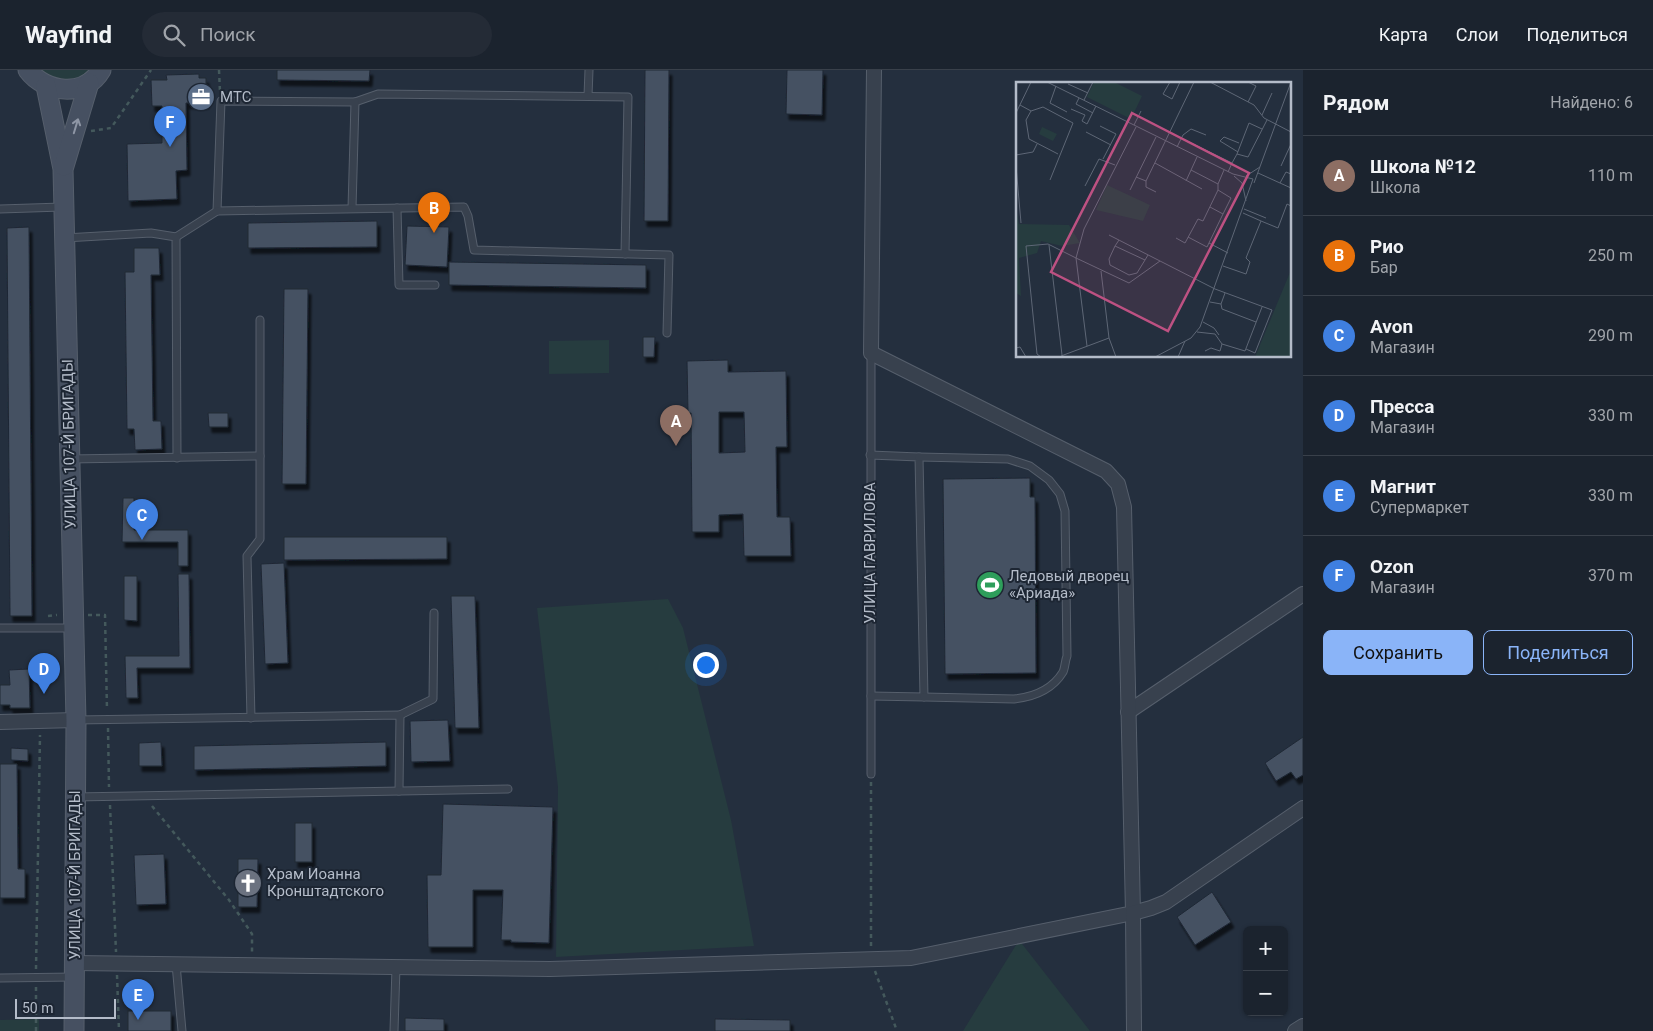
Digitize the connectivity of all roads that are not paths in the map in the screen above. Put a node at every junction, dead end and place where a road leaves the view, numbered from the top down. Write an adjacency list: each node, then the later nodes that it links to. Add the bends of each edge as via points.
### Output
1 (589, 70): 5 (lane)
2 (874, 70): 19 (street, УЛИЦА ГАВРИЛОВА)
3 (32, 76): 4 (main road, via 61,90 75,88); 7 (main road)
4 (95, 76): 7 (main road, one-way to 4)
5 (588, 96): 6 (lane, via 378,94); 15 (lane, via 628,97)
6 (355, 102): 9 (lane); 12 (lane, via 221,101)
7 (63, 169): 8 (main road, УЛИЦА 107-Й БРИГАДЫ)
8 (64, 206): 11 (lane); 14 (main road, УЛИЦА 107-Й БРИГАДЫ)
9 (352, 208): 10 (lane); 12 (lane)
10 (397, 208): 15 (lane, via 464,207 474,250); 16 (lane, via 398,285)
11 (0, 209)
12 (217, 211): 13 (lane)
13 (176, 237): 14 (lane, via 151,233); 23 (lane)
14 (64, 238): 24 (main road, УЛИЦА 107-Й БРИГАДЫ)
15 (625, 254): 18 (lane, via 669,255)
16 (435, 285)
17 (260, 320): 21 (lane)
18 (667, 332)
19 (871, 353): 20 (lane, УЛИЦА ГАВРИЛОВА); 31 (street, via 1106,471 1118,484 1124,507)
20 (870, 455): 22 (lane); 29 (lane, УЛИЦА ГАВРИЛОВА)
21 (260, 456): 23 (lane); 33 (lane, via 260,539 247,556)
22 (919, 457): 30 (lane); 30 (lane, via 1008,459 1030,466 1049,480 1060,494 1065,511 1066,656 1063,671 1054,682 1028,698)
23 (177, 458): 24 (lane)
24 (70, 459): 27 (main road, УЛИЦА 107-Й БРИГАДЫ)
25 (1303, 594): 31 (street)
26 (434, 613): 32 (lane, via 434,699)
27 (73, 622): 28 (lane); 34 (main road, УЛИЦА 107-Й БРИГАДЫ)
28 (0, 628)
29 (871, 696): 30 (lane); 36 (lane, УЛИЦА ГАВРИЛОВА)
30 (924, 697)
31 (1128, 712): 41 (street)
32 (400, 715): 33 (lane); 38 (lane)
33 (251, 718): 34 (lane)
34 (76, 720): 35 (street); 39 (main road, УЛИЦА 107-Й БРИГАДЫ)
35 (0, 722)
36 (871, 774)
37 (508, 789): 38 (lane)
38 (400, 791): 39 (lane)
39 (75, 797): 44 (main road, УЛИЦА 107-Й БРИГАДЫ)
40 (1303, 808): 41 (street, via 1166,902)
41 (1133, 913): 43 (street, via 912,958 550,969); 50 (street)
42 (176, 964): 43 (street); 44 (street, via 116,962); 48 (lane)
43 (396, 967): 49 (lane)
44 (74, 970): 45 (lane, via 36,977); 47 (main road, УЛИЦА 107-Й БРИГАДЫ)
45 (0, 978)
46 (1303, 1026): 51 (street)
47 (74, 1031)
48 (182, 1031)
49 (394, 1031)
50 (1134, 1031)
51 (1295, 1031)

